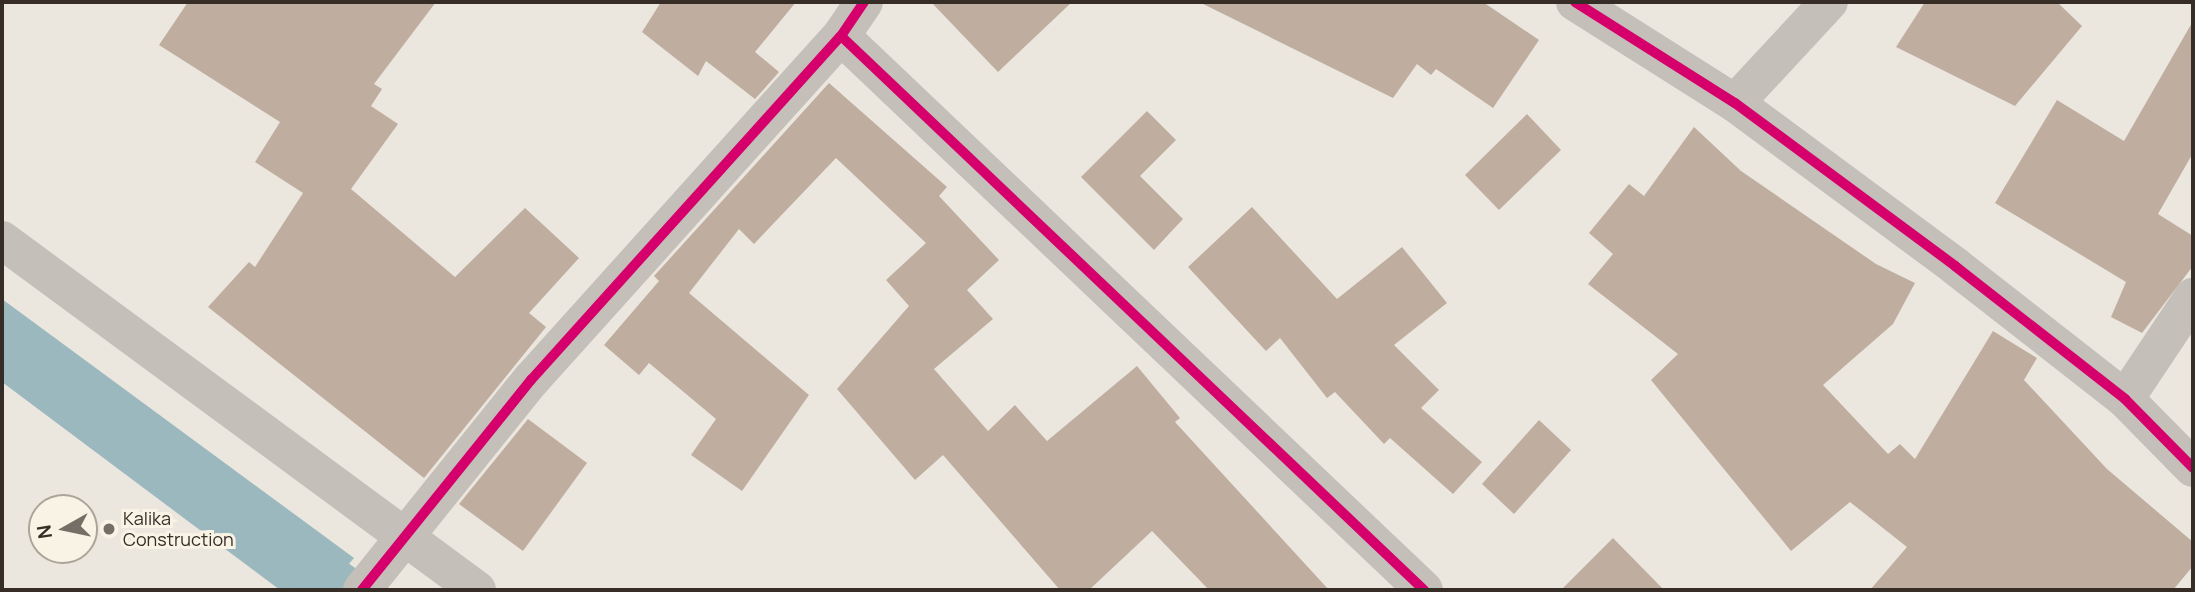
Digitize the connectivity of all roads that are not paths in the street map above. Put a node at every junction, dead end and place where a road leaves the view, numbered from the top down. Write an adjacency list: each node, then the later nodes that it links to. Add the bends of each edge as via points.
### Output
1 (864, 2): 4 (street)
2 (1575, 2): 5 (street)
3 (1829, 2): 5 (street)
4 (841, 37): 10 (street, via 531,380); 13 (street)
5 (1735, 103): 8 (street)
6 (2, 240): 10 (street)
7 (2193, 297): 8 (street)
8 (2125, 399): 9 (street)
9 (2193, 468)
10 (402, 546): 11 (street); 12 (street)
11 (362, 590)
12 (477, 590)
13 (1424, 590)

